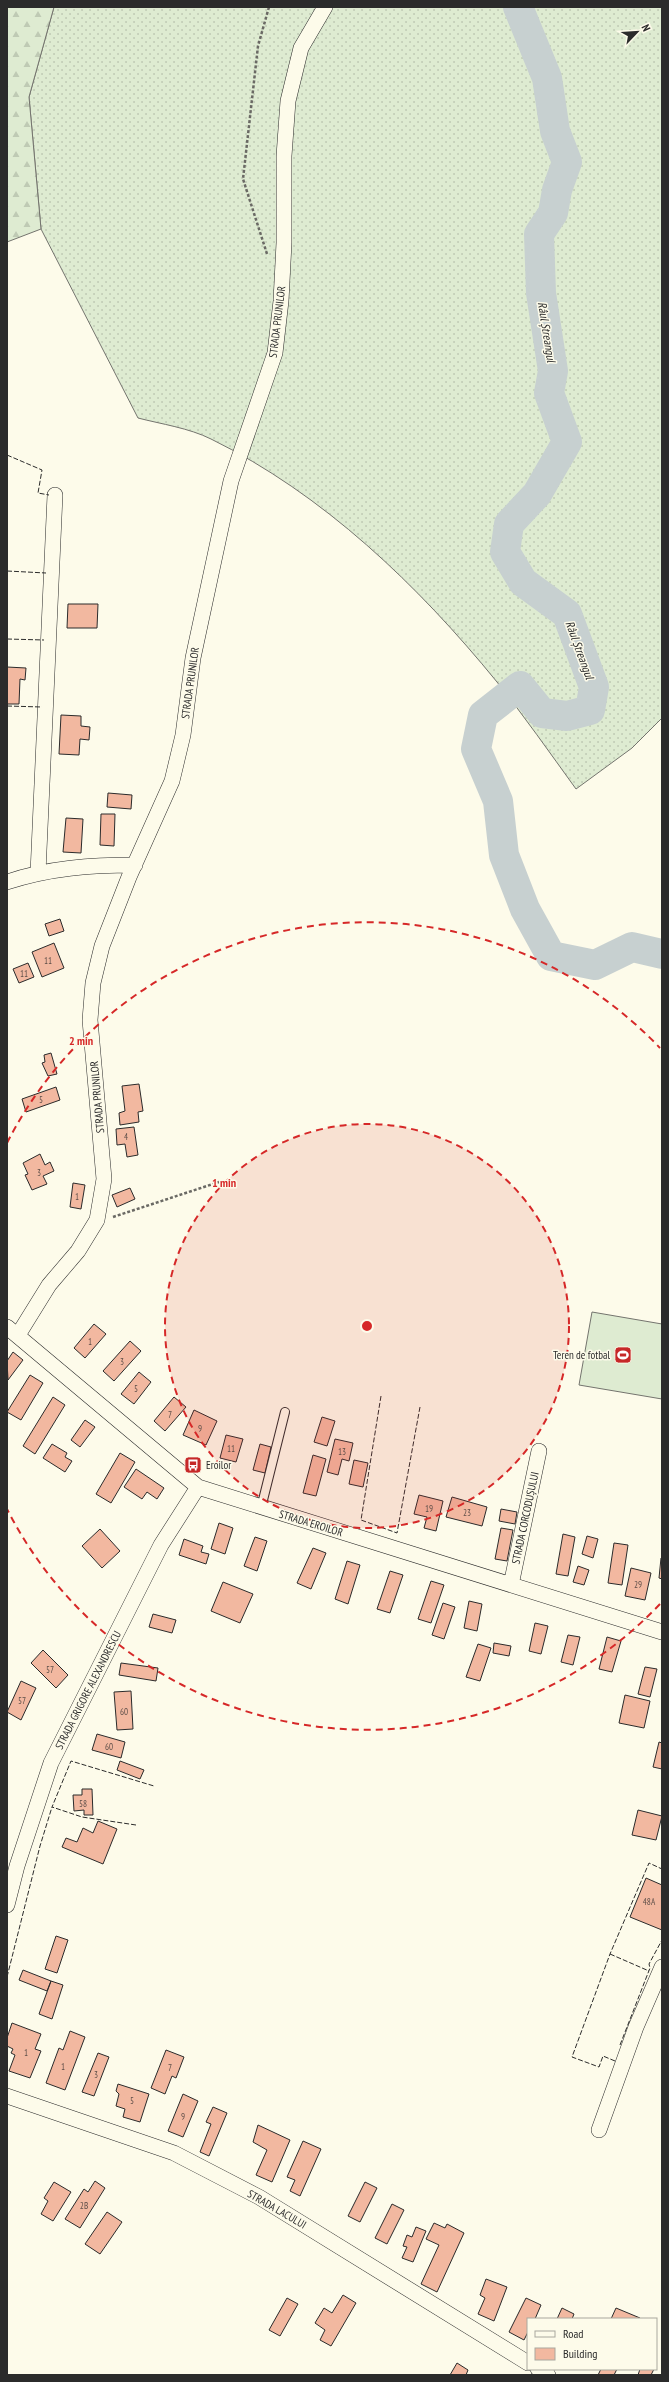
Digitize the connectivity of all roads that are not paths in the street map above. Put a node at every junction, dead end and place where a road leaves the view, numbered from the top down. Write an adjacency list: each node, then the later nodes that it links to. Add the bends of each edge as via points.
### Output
1 (324, 7): 3 (street, STRADA PRUNILOR, via 301,48 288,101 284,156 282,294 275,354 231,481 193,658 183,735 172,781)
2 (55, 495): 4 (street)
3 (134, 865): 4 (street, via 99,865); 6 (street, STRADA PRUNILOR, via 102,946 93,983 90,1020 104,1179 97,1220 78,1250)
4 (38, 873): 5 (street)
5 (7, 882)
6 (12, 1331): 9 (street, STRADA EROILOR)
7 (285, 1412): 10 (lane)
8 (539, 1451): 11 (street, STRADA CORCODUȘULUI)
9 (198, 1487): 10 (street, STRADA EROILOR); 13 (street, STRADA GRIGORE ALEXANDRESCU, via 161,1545 51,1763)
10 (261, 1508): 11 (street, STRADA EROILOR)
11 (511, 1585): 12 (street, STRADA EROILOR)
12 (662, 1632)
13 (7, 1905)
14 (662, 1967): 16 (street, via 636,2027)
15 (7, 2096): 17 (street, STRADA LACULUI, via 174,2153 259,2197)
16 (599, 2130)
17 (527, 2362)

